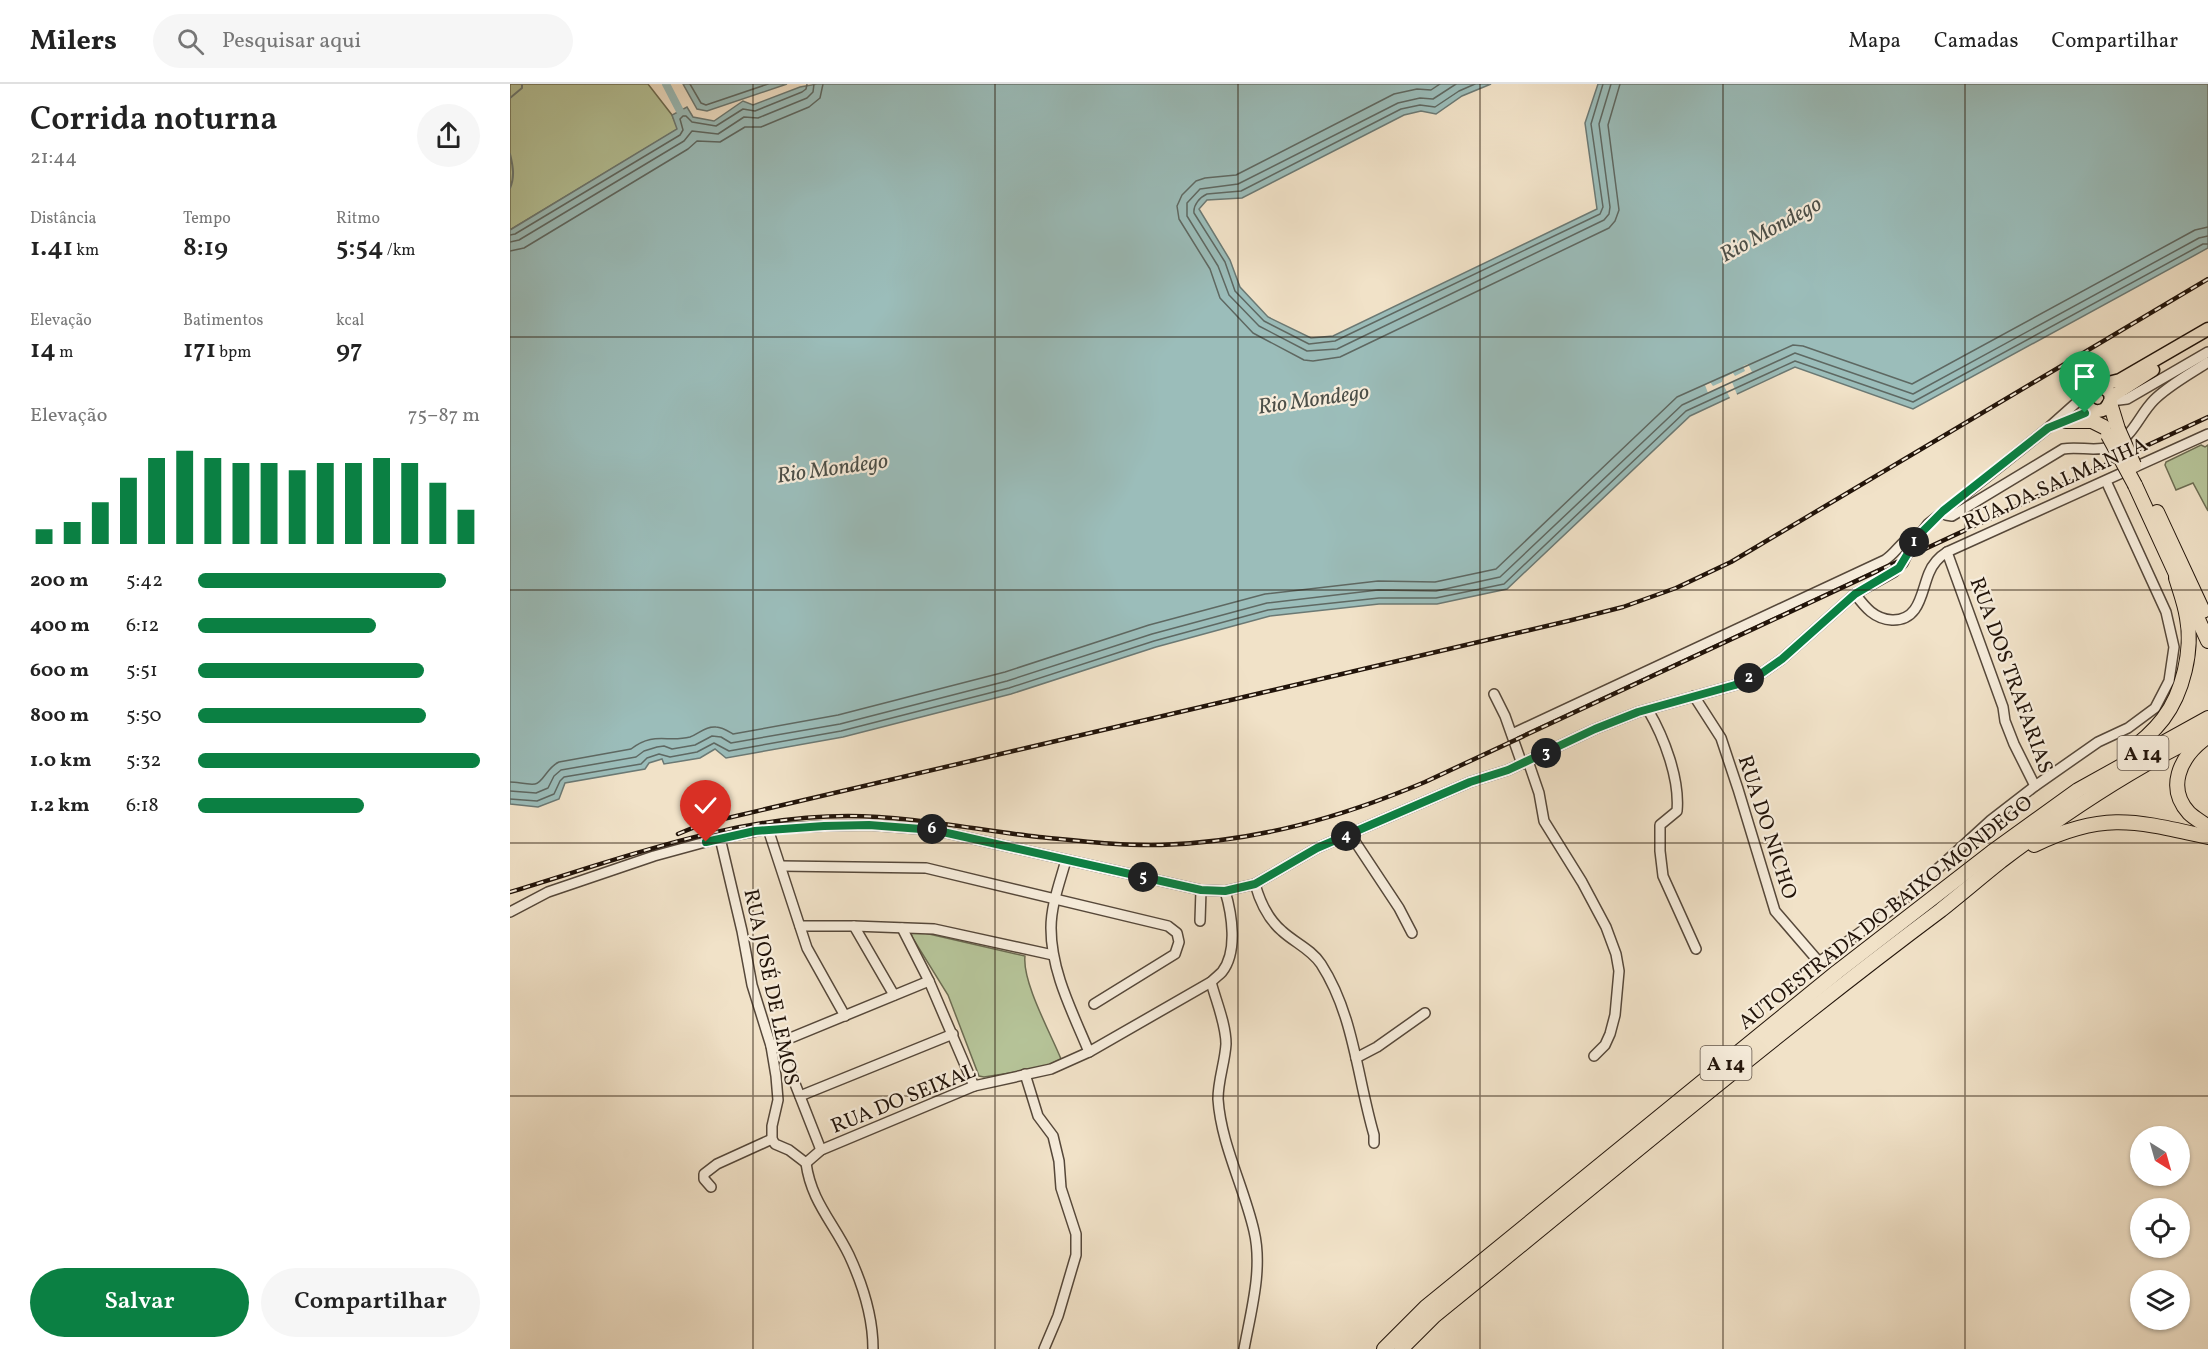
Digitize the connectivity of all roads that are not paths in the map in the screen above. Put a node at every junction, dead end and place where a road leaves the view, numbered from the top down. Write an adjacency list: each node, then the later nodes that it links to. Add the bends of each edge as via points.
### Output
1 (2208, 329): 5 (main road, via 2120,380)
2 (2208, 338): 7 (main road, via 2124,387)
3 (2208, 352): 7 (street, via 2127,399)
4 (2208, 362): 16 (street, via 2163,392 2131,433 2117,443 2102,448 2063,449 1952,516)
5 (2101, 386): 6 (main road, via 2093,386); 7 (main road, via 2108,390)
6 (2085, 395): 8 (main road, via 2086,404); 10 (street)
7 (2110, 400): 8 (main road, via 2105,409); 11 (highway)
8 (2093, 411): 9 (street); 11 (highway)
9 (2066, 421): 10 (street); 11 (highway, via 2092,421)
10 (2048, 428): 16 (street)
11 (2110, 430): 15 (highway, bridge)
12 (2205, 436): 13 (street); 14 (street, RUA DA SALMANHA)
13 (2208, 446)
14 (2106, 481): 18 (street, RUA DA SALMANHA); 32 (street, via 2166,612 2175,647 2169,681 2155,708)
15 (2138, 483): 19 (highway); 20 (highway)
16 (1943, 511): 17 (street)
17 (1919, 535): 21 (street, via 1899,568); 29 (street, via 1908,537 1885,561)
18 (1947, 552): 21 (street, RUA DA SALMANHA, via 1934,563 1920,602 1905,618 1881,618); 32 (street, RUA DOS TRAFARIAS, via 2005,721)
19 (2178, 558): 22 (highway); 23 (highway)
20 (2176, 578): 24 (highway); 33 (highway, via 2188,620 2188,654 2180,687 2164,718 2140,744)
21 (1855, 594): 26 (street, via 1762,673)
22 (2208, 602)
23 (2208, 621)
24 (2208, 641)
25 (1494, 694): 29 (street)
26 (1694, 696): 27 (street); 54 (street, RUA DO NICHO, via 1721,738 1775,911)
27 (1648, 710): 31 (street, via 1595,729); 52 (street, via 1662,734 1678,796 1677,811 1660,825 1663,876)
28 (2208, 718): 33 (highway, AUTOESTRADA DO BAIXO MONDEGO / A 14)
29 (1512, 734): 31 (street)
30 (2208, 734): 34 (highway, via 2189,752 2179,769 2177,792 2188,812); 42 (highway, AUTOESTRADA DO BAIXO MONDEGO / A 14, via 2147,763 2086,800 1999,862)
31 (1525, 762): 36 (street); 64 (street, via 1539,793 1544,822 1586,889 1616,954 1619,971 1615,1015 1605,1045)
32 (2035, 786): 54 (street, RUA DOS TRAFARIAS, via 1991,820 1898,905)
33 (2078, 790): 77 (highway, AUTOESTRADA DO BAIXO MONDEGO / A 14, via 1838,972 1426,1307)
34 (2208, 827)
35 (768, 829): 38 (street); 39 (street, via 869,825 934,830); 40 (street)
36 (1350, 834): 41 (street); 51 (street)
37 (2208, 837): 42 (highway, via 2150,824 2092,823 2060,832)
38 (720, 838): 46 (street, via 548,892); 62 (street, RUA JOSÉ DE LEMOS, via 752,986)
39 (1066, 860): 43 (street); 45 (street)
40 (781, 866): 45 (street, via 926,868); 48 (street)
41 (1255, 884): 44 (street); 65 (street, via 1262,906 1282,931 1321,964 1346,1019)
42 (1973, 886): 78 (highway, AUTOESTRADA DO BAIXO MONDEGO / A 14, via 1844,982 1434,1316)
43 (1201, 890): 44 (street); 47 (street)
44 (1225, 891): 56 (street, via 1231,914 1231,949 1223,970)
45 (1055, 900): 53 (street, via 1051,927); 58 (street, via 1168,926 1178,936 1178,949 1172,957)
46 (510, 912)
47 (1200, 921)
48 (800, 926): 49 (street); 60 (street, via 807,948)
49 (854, 926): 50 (street); 57 (street)
50 (902, 928): 53 (street, via 934,929); 55 (street)
51 (1412, 933)
52 (1696, 948)
53 (1053, 955): 63 (street)
54 (1819, 962)
55 (929, 981): 57 (street); 61 (street)
56 (1211, 982): 63 (street, RUA DO SEIXAL); 76 (street, via 1226,1044 1218,1098 1223,1131 1255,1233 1257,1274)
57 (894, 995): 60 (street)
58 (1094, 1004)
59 (1425, 1013): 65 (street)
60 (845, 1016): 62 (street)
61 (953, 1034): 67 (street); 68 (street)
62 (775, 1045): 68 (street); 69 (street, RUA JOSÉ DE LEMOS, via 777,1100)
63 (1089, 1052): 66 (street, RUA DO SEIXAL, via 1051,1069)
64 (1594, 1056)
65 (1356, 1058): 70 (street)
66 (1025, 1074): 67 (street, RUA DO SEIXAL); 75 (street, via 1038,1116 1053,1136 1061,1188 1077,1234 1076,1254)
67 (974, 1086): 71 (street, RUA DO SEIXAL)
68 (800, 1096): 71 (street)
69 (772, 1139): 72 (street); 73 (street, via 704,1174)
70 (1374, 1143)
71 (821, 1150): 72 (street, RUA DO SEIXAL)
72 (806, 1163): 74 (street, via 816,1200 848,1255 864,1295)
73 (711, 1187)
74 (873, 1349)
75 (1044, 1349)
76 (1244, 1349)
77 (1384, 1349)
78 (1401, 1349)

